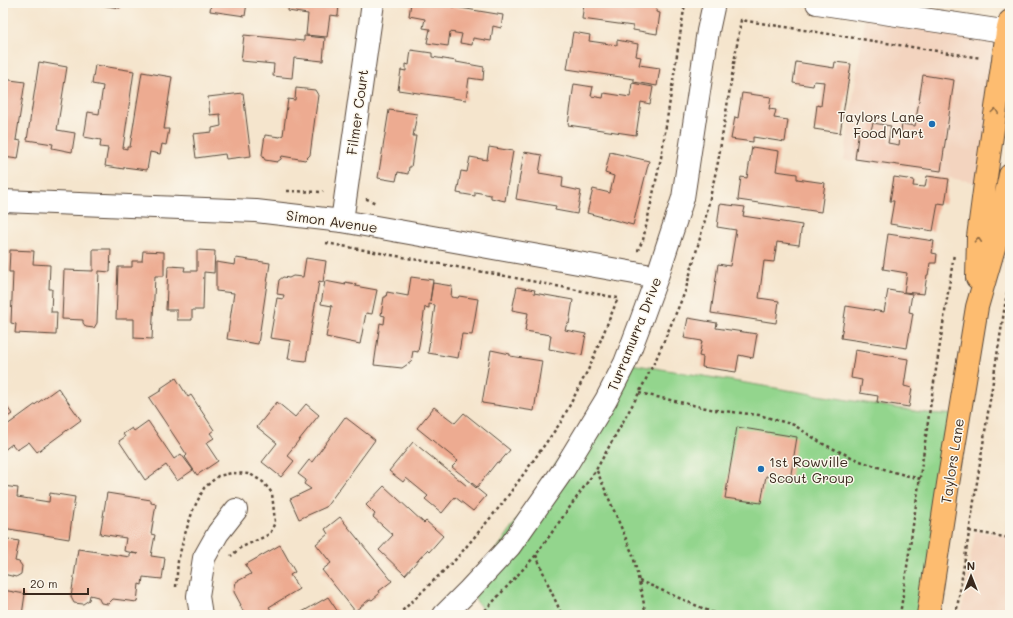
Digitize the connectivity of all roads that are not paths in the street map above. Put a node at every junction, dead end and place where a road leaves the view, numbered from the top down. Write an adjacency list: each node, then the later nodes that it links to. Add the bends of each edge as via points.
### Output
1 (373, 3): 8 (street, Filmer Court)
2 (714, 3): 9 (street, Turramurra Drive, via 683,198)
3 (817, 3): 4 (street)
4 (1009, 28): 5 (main road, Taylors Lane, one-way to 4)
5 (986, 171): 6 (street); 10 (main road, Taylors Lane, one-way to 5, via 978,237)
6 (1010, 175): 10 (main road, Taylors Lane, via 996,241)
7 (3, 200): 8 (street, Simon Avenue, via 256,211)
8 (342, 221): 9 (street, Simon Avenue)
9 (657, 277): 13 (street, Turramurra Drive, via 625,363 564,469 510,546)
10 (977, 307): 14 (main road, Taylors Lane)
11 (236, 510): 12 (street, via 218,533 204,558 198,596)
12 (201, 615)
13 (444, 615)
14 (928, 615)

